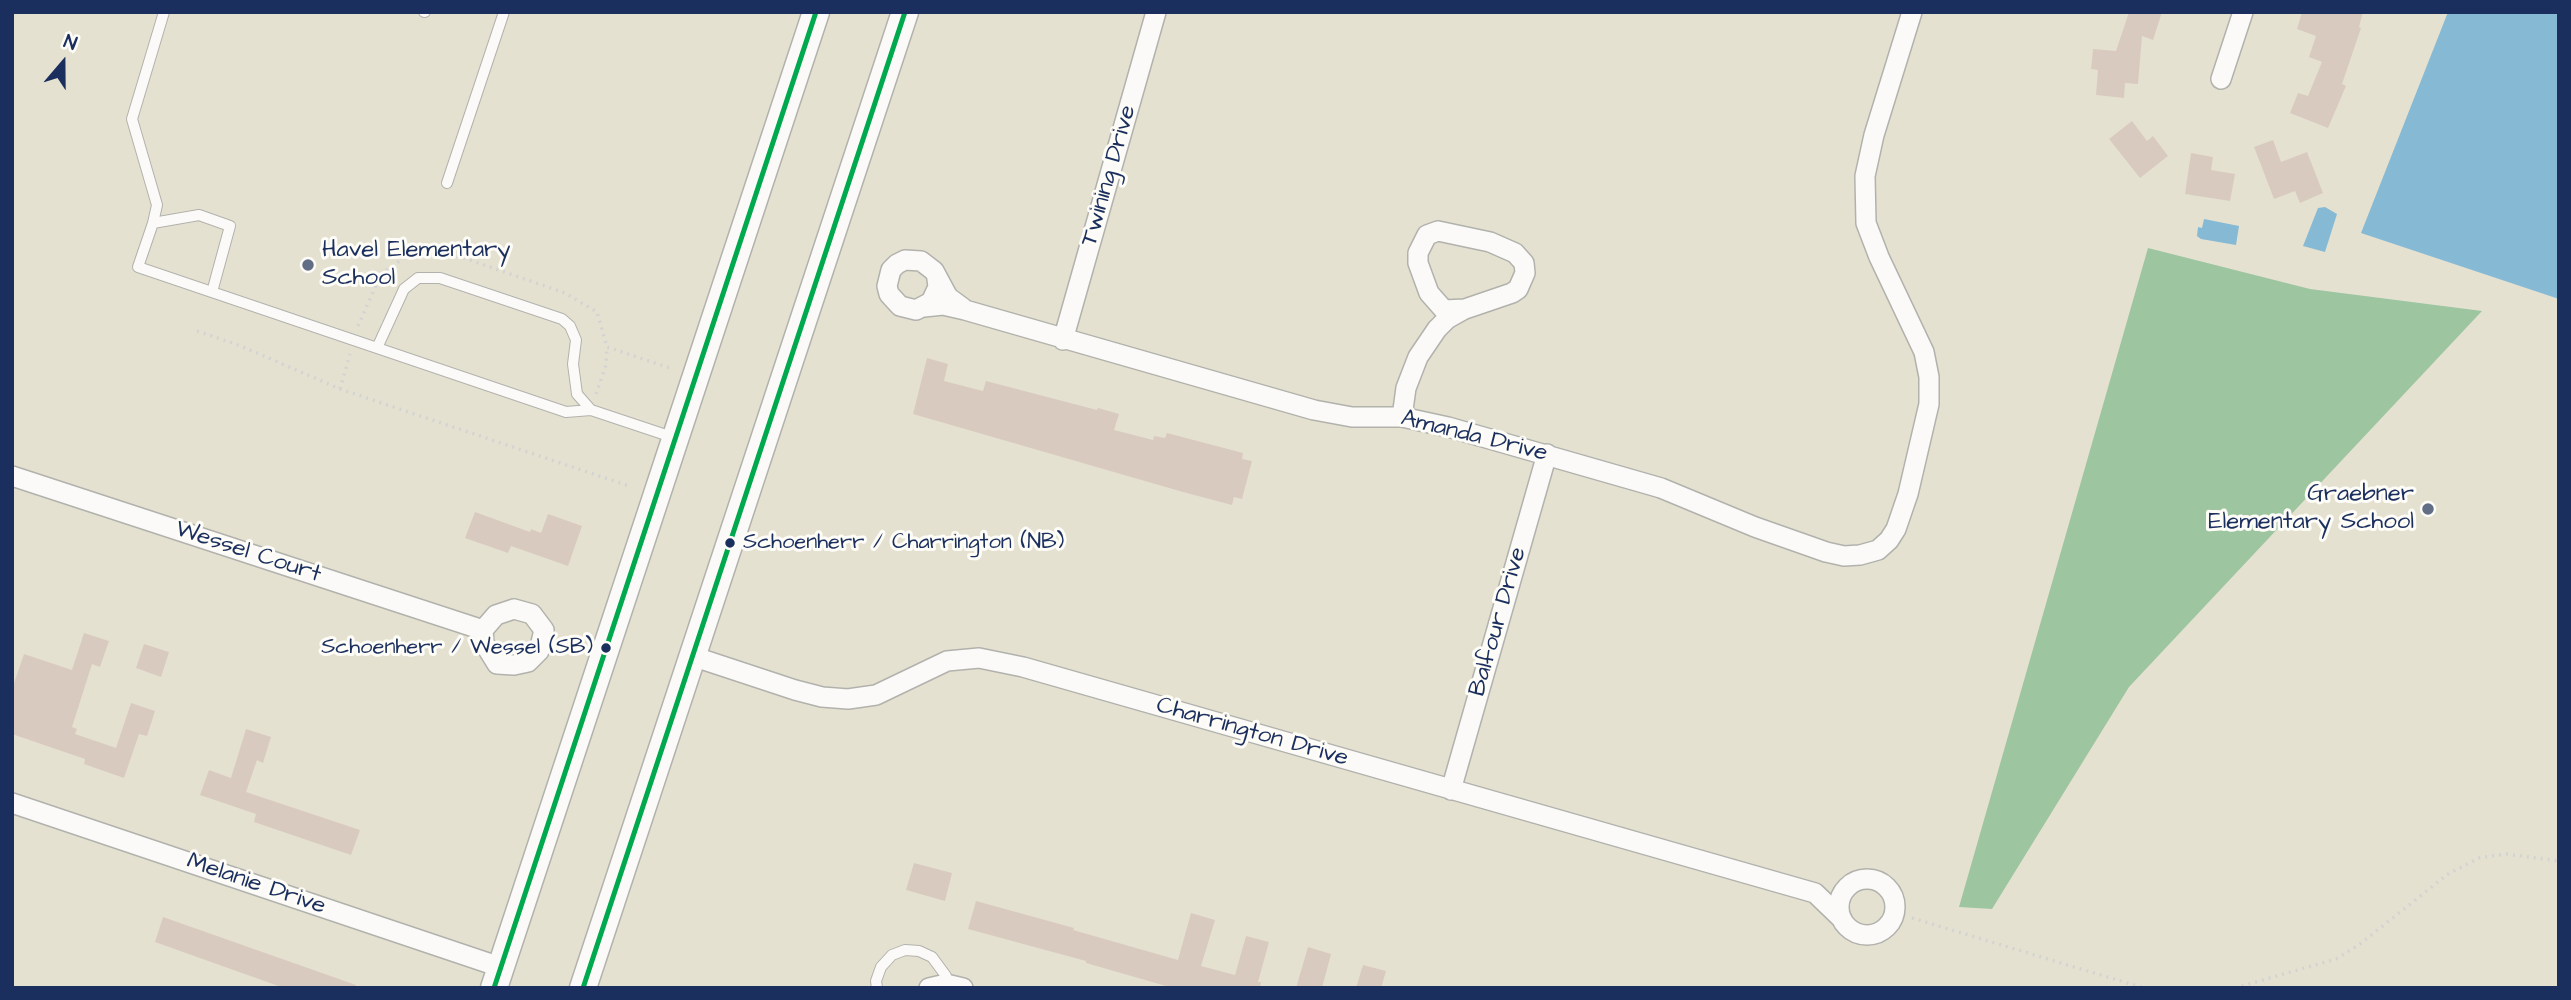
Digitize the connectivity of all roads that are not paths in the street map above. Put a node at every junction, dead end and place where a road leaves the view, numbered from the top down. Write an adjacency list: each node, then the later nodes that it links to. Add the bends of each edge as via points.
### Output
1 (164, 12): 10 (lane, via 132,119 157,205)
2 (504, 12): 9 (lane)
3 (816, 12): 22 (main road)
4 (1156, 12): 18 (street, Twining Drive)
5 (1912, 12): 23 (street, Amanda Drive, via 1865,176 1866,223 1924,352 1929,377 1930,404 1908,494 1889,540 1878,550 1860,555 1826,552 1661,488)
6 (2243, 12): 8 (street)
7 (905, 13): 26 (main road)
8 (2221, 79)
9 (447, 183)
10 (153, 223): 12 (lane, via 138,267); 12 (lane, via 199,215 229,226)
11 (937, 279): 14 (street, via 936,295); 14 (street, via 929,265 913,259 891,270 887,286 894,301 908,309); 16 (street, via 948,297)
12 (212, 292): 19 (lane)
13 (1429, 293): 15 (street, via 1444,310); 15 (street, via 1418,263 1427,235 1438,231 1490,242 1515,253 1524,263 1525,273 1518,289); 17 (street)
14 (924, 307): 16 (street, Amanda Drive)
15 (1465, 309): 17 (street)
16 (965, 310): 18 (street, Amanda Drive)
17 (1437, 330): 21 (street, via 1411,373)
18 (1063, 340): 21 (street, Amanda Drive, via 1314,411)
19 (377, 348): 20 (lane, via 565,412); 20 (lane, via 404,289 418,278 440,278 562,319 576,341 573,365 578,394)
20 (591, 410): 22 (lane)
21 (1402, 417): 23 (street, Amanda Drive)
22 (676, 438): 32 (main road)
23 (1547, 454): 27 (street, Balfour Drive)
24 (12, 476): 25 (street, Wessel Court)
25 (483, 630)
26 (692, 656): 27 (street, Charrington Drive, via 795,691 848,699 876,695 947,661 979,658); 34 (main road)
27 (1451, 790): 30 (street, Charrington Drive)
28 (12, 803): 32 (street, Melanie Drive)
29 (1849, 885): 30 (street, Charrington Drive); 31 (street, via 1840,900); 31 (street, Charrington Drive, via 1865,879 1882,883 1894,897 1895,913 1875,934 1856,933)
30 (1815, 893): 31 (street, Charrington Drive)
31 (1842, 919)
32 (497, 978)
33 (946, 987): 35 (lane, via 946,976 932,957 905,950 881,967)
34 (583, 988)
35 (877, 988)

